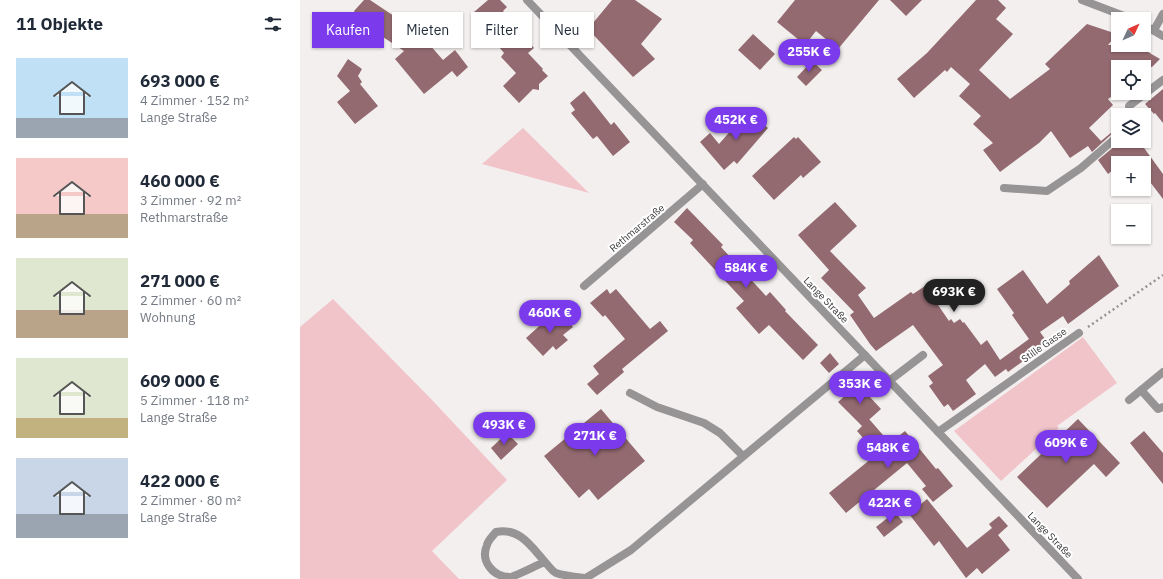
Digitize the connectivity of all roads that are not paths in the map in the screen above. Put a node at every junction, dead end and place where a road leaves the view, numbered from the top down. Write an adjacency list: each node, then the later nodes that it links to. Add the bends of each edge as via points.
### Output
1 (527, 0): 11 (street, Lange Straße)
2 (1082, 0): 3 (street)
3 (1114, 12)
4 (1163, 14): 6 (street)
5 (1151, 28): 6 (street)
6 (1154, 30): 7 (street)
7 (1163, 36)
8 (1163, 80): 9 (street)
9 (1129, 108)
10 (1111, 142): 12 (street, via 1081,168 1047,191)
11 (703, 184): 13 (street, Rethmarstraße); 15 (street, Lange Straße)
12 (1004, 188)
13 (584, 286)
14 (1079, 333): 23 (street, Stille Gasse)
15 (865, 355): 18 (street, Lange Straße); 24 (street)
16 (923, 355): 18 (street)
17 (1163, 372): 19 (street)
18 (889, 380): 23 (street, Lange Straße)
19 (1141, 390): 21 (street); 22 (street, via 1158,408)
20 (630, 393): 24 (street, via 657,407 704,423 720,433)
21 (1129, 400)
22 (1163, 407)
23 (938, 432): 26 (street, Lange Straße)
24 (743, 456): 25 (street, via 631,550 586,578 554,573)
25 (545, 562): 25 (street, via 520,535 510,530 496,532 487,544 484,554 493,572 502,576 512,577)
26 (1078, 579)

